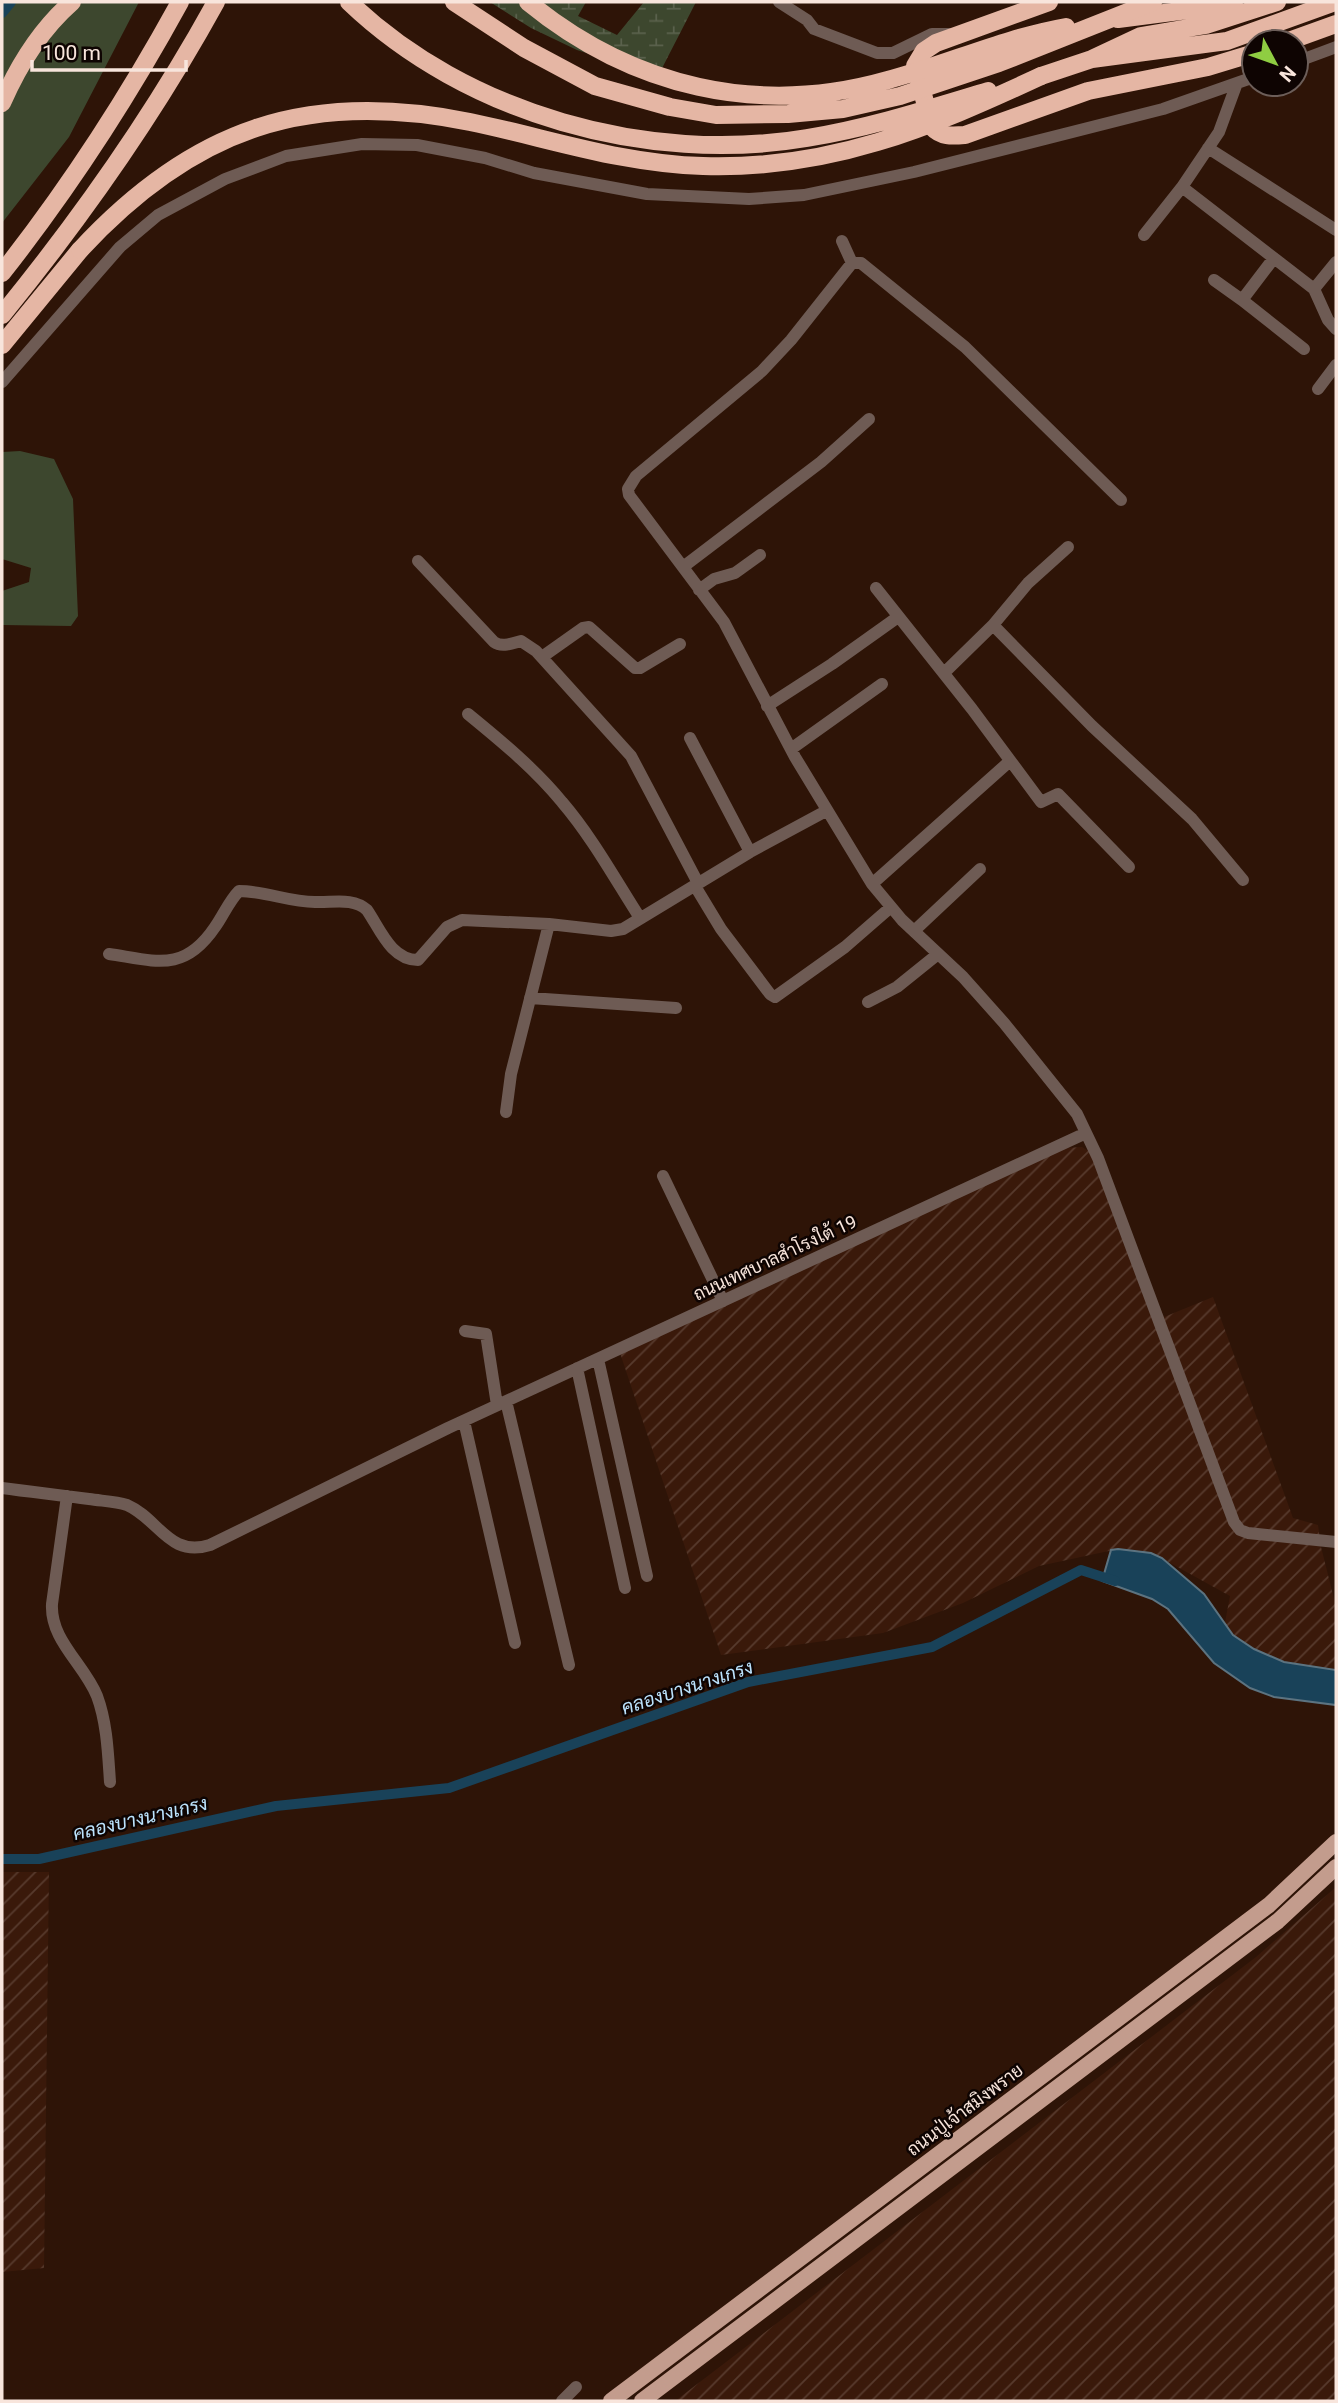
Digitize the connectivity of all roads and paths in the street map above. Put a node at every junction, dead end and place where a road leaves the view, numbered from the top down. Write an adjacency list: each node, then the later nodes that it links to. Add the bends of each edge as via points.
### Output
1 (72, 2): 24 (highway, via 38,36)
2 (180, 2): 33 (highway, via 72,180)
3 (216, 2): 37 (highway, via 133,139)
4 (349, 2): 21 (highway, bridge, via 415,55 492,97 556,121 629,139 734,145 805,139 870,126)
5 (454, 2): 13 (highway, bridge, via 524,48 595,86 716,115 843,109 888,99 999,63)
6 (528, 2): 13 (highway, bridge, via 587,44 650,74 710,90 772,96 848,90 1014,38)
7 (779, 2): 16 (street, via 814,29 877,53 893,53 932,34)
8 (1049, 2): 16 (highway)
9 (1153, 2): 13 (highway, bridge)
10 (1234, 2): 13 (highway, bridge)
11 (1277, 2): 20 (highway, via 1213,23 1141,36)
12 (1335, 2): 20 (highway, via 1227,41)
13 (1101, 22)
14 (1336, 24): 15 (highway)
15 (1310, 33)
16 (960, 34): 18 (highway, via 924,51 915,66 932,127 952,136 1063,99)
17 (1336, 47): 19 (street)
18 (1240, 57)
19 (1310, 57)
20 (1092, 59): 21 (highway)
21 (1041, 76): 39 (highway, bridge, via 958,115 875,145 799,161 744,166 618,158 470,122 402,112 333,111 272,123 191,156 141,190 80,250)
22 (1240, 81): 23 (street)
23 (1237, 82): 25 (street, via 1225,120); 42 (street, via 1163,109 863,183 749,200 647,194 417,145 362,144 286,156 225,179 158,215 120,247)
24 (2, 103)
25 (1208, 148): 26 (street); 27 (street)
26 (1182, 187): 28 (street); 30 (street)
27 (1336, 230)
28 (1144, 235)
29 (842, 242): 32 (street)
30 (1274, 258): 35 (street); 36 (street)
31 (1336, 262): 35 (street)
32 (852, 263): 45 (street, via 867,266 965,347); 49 (street, via 762,370 631,483 629,495)
33 (2, 273)
34 (1214, 280): 36 (street)
35 (1314, 289): 38 (street)
36 (1242, 300): 40 (street)
37 (2, 315)
38 (1336, 329)
39 (2, 345)
40 (1304, 349)
41 (1336, 365): 43 (street)
42 (2, 382)
43 (1318, 389)
44 (869, 419): 49 (street, via 821,462)
45 (1121, 500)
46 (1068, 547): 53 (street, via 1028,583)
47 (760, 555): 51 (street)
48 (418, 561): 55 (street, via 498,645 521,641)
49 (683, 567): 51 (street)
50 (876, 588): 52 (street)
51 (699, 590): 58 (street, via 724,622)
52 (898, 617): 56 (street); 58 (street)
53 (993, 625): 56 (street); 67 (street, via 1192,819)
54 (680, 644): 55 (street, via 635,668 589,627)
55 (542, 657): 68 (street, via 631,756)
56 (944, 673): 62 (street)
57 (883, 684): 61 (street)
58 (767, 706): 61 (street)
59 (468, 714): 71 (street, via 563,803)
60 (690, 738): 64 (street)
61 (791, 749): 63 (street)
62 (1010, 761): 65 (street, via 1041,802 1055,794 1062,797); 69 (street)
63 (826, 811): 64 (street); 69 (street)
64 (750, 852): 68 (street)
65 (1129, 867)
66 (980, 869): 73 (street)
67 (1244, 880)
68 (696, 884): 70 (street, via 721,929 775,997); 71 (street)
69 (872, 884): 70 (street)
70 (891, 907): 73 (street)
71 (640, 918): 72 (street, via 617,931)
72 (549, 924): 74 (street, via 462,920 447,927 418,960 409,960 394,950 362,905 239,891 214,929 187,956 172,961); 76 (street)
73 (914, 931): 75 (street)
74 (109, 954)
75 (938, 954): 77 (street, via 897,987); 80 (street, via 1004,1023)
76 (530, 998): 78 (street); 79 (street)
77 (868, 1002)
78 (676, 1009)
79 (506, 1112)
80 (1082, 1123): 82 (street, ถนนเทศบาลสำโรงใต้ 19); 90 (street, via 1234,1522 1248,1533)
81 (663, 1176): 82 (street)
82 (723, 1301): 84 (street, ถนนเทศบาลสำโรงใต้ 19)
83 (465, 1331): 86 (street, via 486,1334)
84 (597, 1359): 85 (street, ถนนเทศบาลสำโรงใต้ 19); 91 (street)
85 (578, 1368): 86 (street, ถนนเทศบาลสำโรงใต้ 19); 92 (street)
86 (502, 1403): 87 (street, ถนนเทศบาลสำโรงใต้ 19); 94 (street)
87 (464, 1421): 89 (street, ถนนเทศบาลสำโรงใต้ 19, via 201,1548 171,1542 124,1504); 93 (street)
88 (2, 1488): 89 (street, ถนนเทศบาลสำโรงใต้ 19)
89 (68, 1496): 95 (street, via 53,1620 104,1715)
90 (1336, 1542)
91 (647, 1576)
92 (625, 1588)
93 (515, 1643)
94 (569, 1665)
95 (110, 1782)
96 (1336, 1842): 100 (main road, ถนนปู่เจ้าสมิงพราย, via 1269,1905)
97 (1336, 1867): 101 (main road, ถนนปู่เจ้าสมิงพราย, via 1278,1921)
98 (576, 2387): 99 (street)
99 (562, 2401)
100 (611, 2401)
101 (642, 2401)

